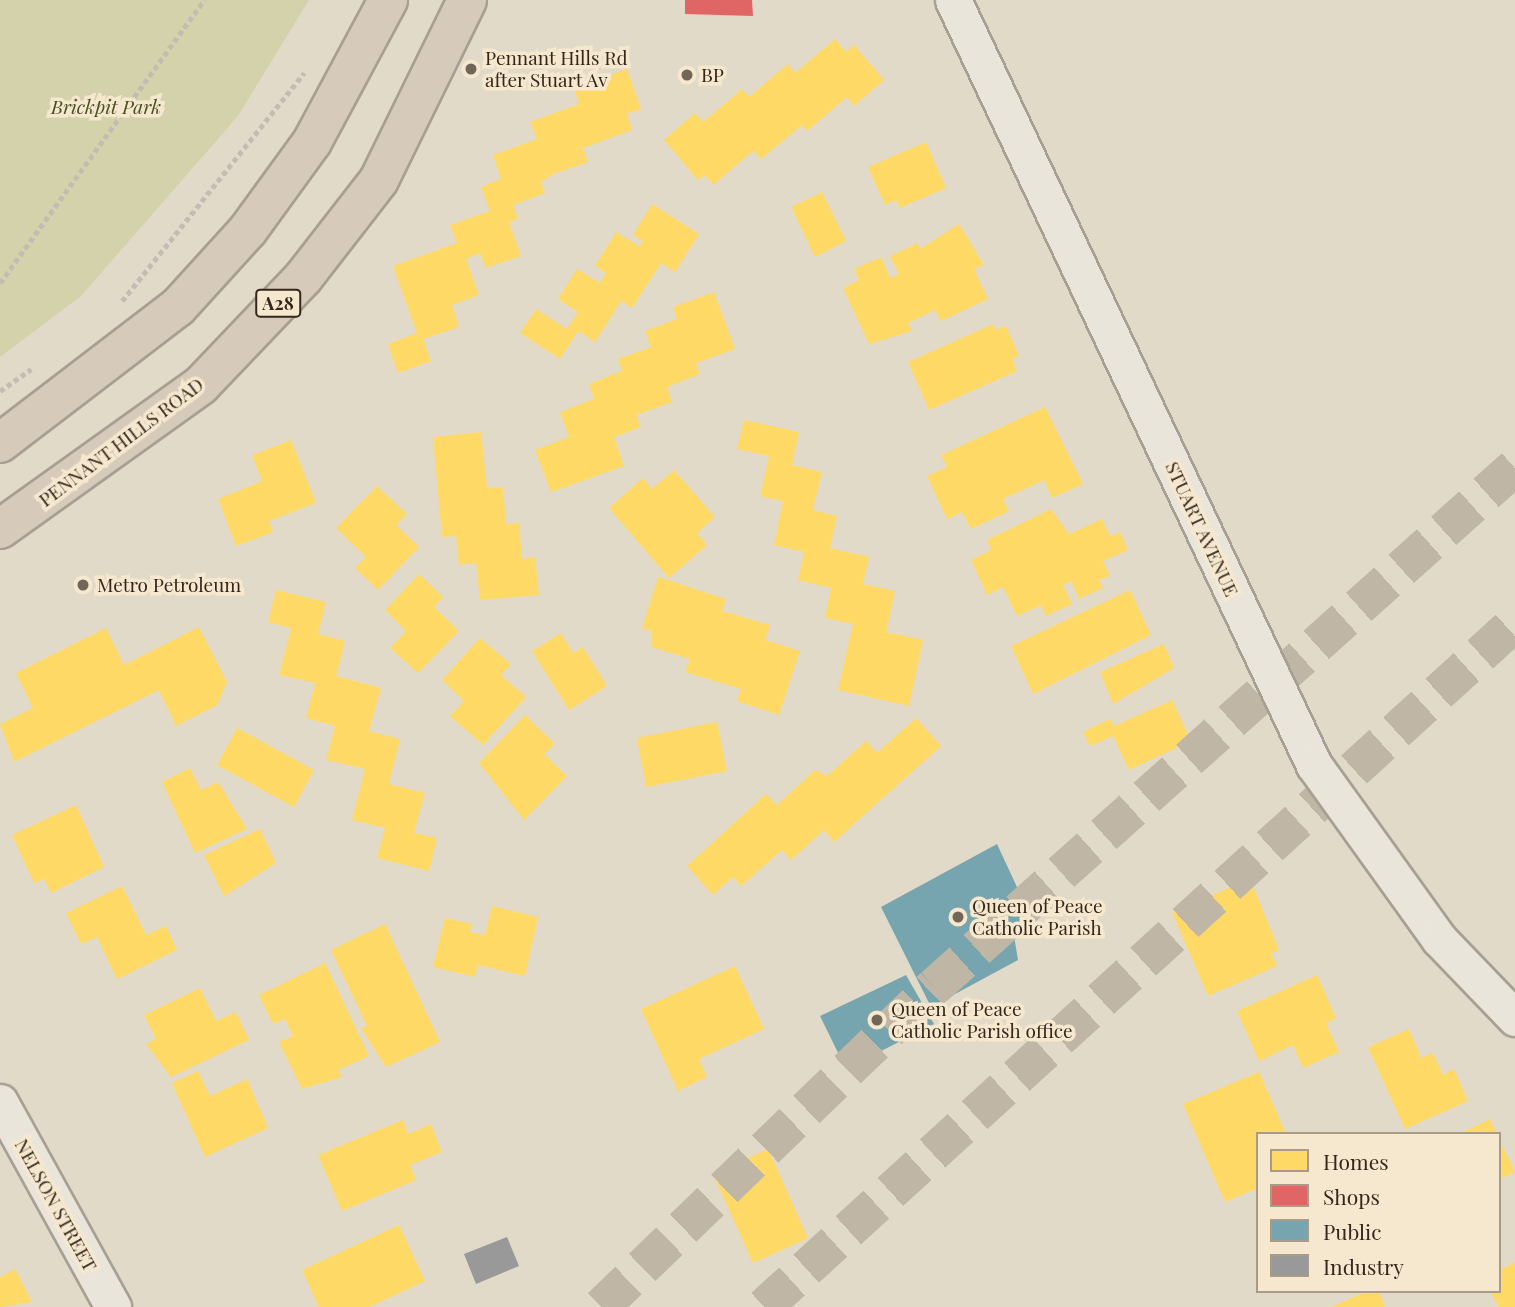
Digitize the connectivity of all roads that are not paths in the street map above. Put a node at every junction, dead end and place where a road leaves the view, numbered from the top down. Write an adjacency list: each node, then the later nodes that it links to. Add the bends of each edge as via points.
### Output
1 (388, 0): 4 (highway, via 312,142 247,230 178,307)
2 (467, 0): 5 (highway, PENNANT HILLS ROAD / A28, via 379,180 303,278 201,385)
3 (953, 0): 6 (street, STUART AVENUE, via 1314,765 1439,939)
4 (0, 443)
5 (0, 529)
6 (1515, 1018)
7 (0, 1102): 8 (street, NELSON STREET)
8 (113, 1307)

